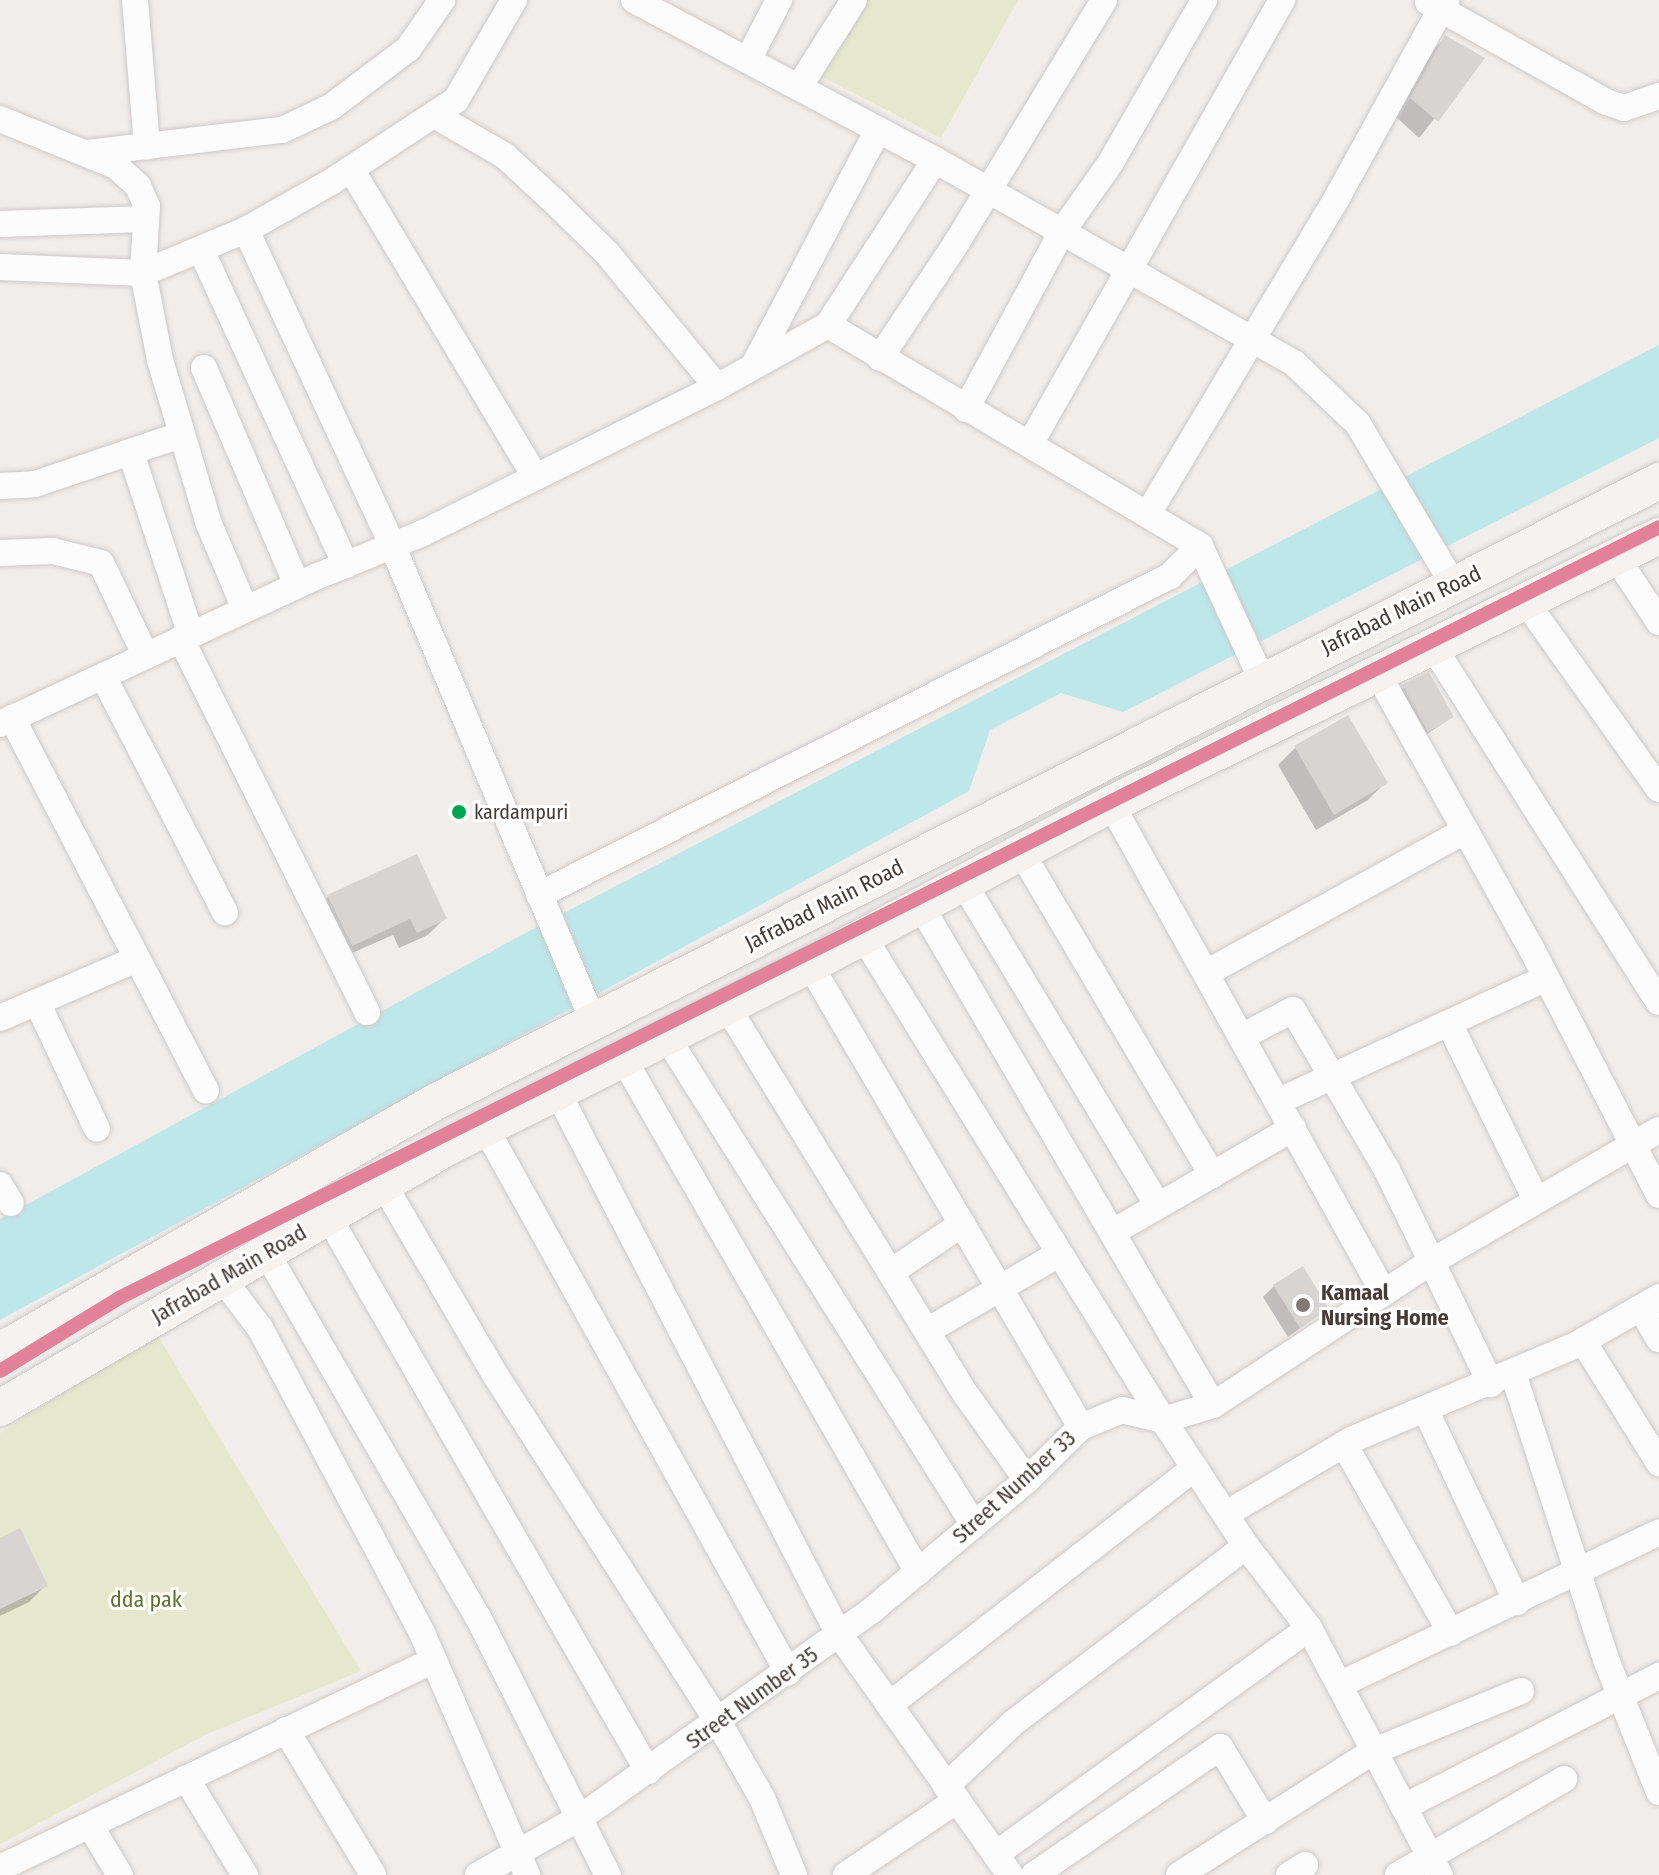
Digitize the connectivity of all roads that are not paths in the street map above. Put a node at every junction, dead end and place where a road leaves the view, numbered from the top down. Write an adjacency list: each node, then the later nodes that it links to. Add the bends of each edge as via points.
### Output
1 (135, 0): 18 (street)
2 (442, 0): 18 (street, via 408,49 331,107 282,130)
3 (514, 0): 15 (street, via 468,83)
4 (634, 0): 11 (street)
5 (779, 0): 12 (street)
6 (854, 0): 13 (street)
7 (1104, 0): 22 (street)
8 (1204, 0): 26 (street, via 1111,162)
9 (1282, 0): 30 (street)
10 (1438, 3): 14 (street, via 1606,102 1624,108); 32 (street, via 1339,194)
11 (678, 10): 12 (street)
12 (748, 60): 13 (street)
13 (799, 87): 17 (street)
14 (1659, 96)
15 (436, 116): 21 (street); 36 (street, via 505,156 557,204 607,253)
16 (0, 119): 19 (street)
17 (878, 130): 20 (street); 34 (street)
18 (147, 147): 19 (street)
19 (88, 153): 23 (street, via 116,166 138,186 147,206)
20 (935, 160): 22 (street); 31 (street)
21 (351, 169): 25 (street); 41 (street)
22 (987, 190): 26 (street); 33 (street)
23 (145, 219): 24 (street); 29 (street)
24 (0, 224)
25 (246, 230): 27 (street); 47 (street)
26 (1061, 233): 30 (street); 37 (street)
27 (201, 250): 29 (street); 50 (street)
28 (0, 267): 29 (street)
29 (143, 273): 38 (street)
30 (1130, 273): 32 (street); 39 (street)
31 (828, 325): 33 (street); 34 (street)
32 (1249, 340): 44 (street); 51 (street, via 1294,363 1358,424 1388,467)
33 (880, 358): 37 (street)
34 (754, 365): 36 (street)
35 (204, 368): 52 (street)
36 (717, 387): 41 (street)
37 (966, 409): 39 (street)
38 (181, 435): 40 (street); 54 (street, via 209,524)
39 (1030, 444): 44 (street)
40 (131, 453): 43 (street, via 35,484); 56 (street)
41 (535, 477): 47 (street)
42 (1659, 481): 51 (main road, Jafrabad Main Road)
43 (0, 486)
44 (1149, 512): 46 (street)
45 (1659, 536): 49 (main road, Jafrabad Main Road)
46 (1200, 546): 61 (street); 68 (street, via 1170,576)
47 (393, 547): 50 (street); 68 (street)
48 (0, 553): 58 (street, via 53,551 101,563)
49 (1616, 557): 53 (main road, Jafrabad Main Road); 55 (street)
50 (346, 565): 52 (street)
51 (1447, 575): 61 (main road, Jafrabad Main Road)
52 (297, 585): 54 (street)
53 (1526, 602): 57 (main road, Jafrabad Main Road); 63 (street)
54 (245, 609): 56 (street)
55 (1659, 622)
56 (186, 637): 58 (street); 79 (street)
57 (1434, 648): 60 (main road, Jafrabad Main Road); 77 (street)
58 (146, 656): 59 (street)
59 (103, 676): 62 (street); 70 (street)
60 (1379, 676): 64 (main road, Jafrabad Main Road); 65 (street)
61 (1262, 680): 81 (main road, Jafrabad Main Road)
62 (6, 721): 72 (street)
63 (1659, 789)
64 (1111, 804): 66 (main road, Jafrabad Main Road); 74 (street)
65 (1466, 830): 74 (street); 75 (street)
66 (1023, 855): 67 (main road, Jafrabad Main Road); 95 (street)
67 (964, 884): 69 (main road, Jafrabad Main Road); 99 (street)
68 (539, 895): 81 (street)
69 (921, 906): 71 (main road, Jafrabad Main Road); 102 (street)
70 (225, 912)
71 (863, 936): 73 (main road, Jafrabad Main Road); 104 (street)
72 (137, 959): 76 (street); 87 (street)
73 (810, 965): 78 (main road, Jafrabad Main Road); 101 (street)
74 (1208, 972): 84 (street)
75 (1546, 978): 82 (street); 94 (street)
76 (37, 1002): 80 (street); 92 (street)
77 (1659, 1002)
78 (726, 1005): 83 (main road, Jafrabad Main Road); 107 (street)
79 (367, 1012)
80 (0, 1018)
81 (594, 1023): 105 (main road, Jafrabad Main Road, via 435,1102)
82 (1449, 1023): 86 (street); 98 (street)
83 (666, 1036): 85 (main road, Jafrabad Main Road); 128 (street)
84 (1243, 1036): 86 (street, via 1293,1010); 89 (street)
85 (623, 1058): 88 (main road, Jafrabad Main Road); 131 (street)
86 (1332, 1076): 89 (street); 106 (street)
87 (206, 1091)
88 (557, 1091): 90 (main road, Jafrabad Main Road); 136 (street)
89 (1279, 1101): 91 (street)
90 (485, 1127): 96 (main road, Jafrabad Main Road); 138 (street)
91 (1293, 1128): 95 (street); 110 (street)
92 (97, 1129)
93 (1659, 1130): 94 (street)
94 (1631, 1146): 97 (street); 98 (street)
95 (1212, 1175): 99 (street)
96 (385, 1187): 100 (main road, Jafrabad Main Road); 144 (street, via 496,1376)
97 (1659, 1195)
98 (1535, 1198): 106 (street)
99 (1158, 1206): 102 (street)
100 (328, 1216): 103 (main road, Jafrabad Main Road); 147 (street)
101 (962, 1224): 107 (street); 109 (street)
102 (1113, 1232): 118 (street)
103 (266, 1252): 108 (main road, Jafrabad Main Road); 153 (street, via 478,1617)
104 (1057, 1255): 109 (street); 121 (street)
105 (159, 1260): 111 (main road); 116 (main road, Jafrabad Main Road)
106 (1431, 1262): 110 (street); 117 (street)
107 (891, 1272): 113 (street)
108 (222, 1278): 111 (main road, Jafrabad Main Road); 137 (street, via 260,1328)
109 (999, 1288): 113 (street); 122 (street)
110 (1384, 1293): 118 (street)
111 (180, 1303): 119 (main road, Jafrabad Main Road)
112 (1650, 1303): 114 (street); 115 (street)
113 (927, 1331): 126 (street)
114 (1659, 1339)
115 (1583, 1341): 117 (street); 124 (street)
116 (0, 1351)
117 (1502, 1379): 120 (street); 132 (street)
118 (1213, 1405): 121 (street)
119 (0, 1408)
120 (1425, 1409): 123 (street); 133 (street)
121 (1163, 1420): 122 (street, Street Number 33, via 1122,1410); 125 (street)
122 (1081, 1427): 126 (street, Street Number 33)
123 (1344, 1444): 127 (street); 135 (street)
124 (1659, 1463)
125 (1195, 1468): 127 (street); 143 (street)
126 (1027, 1480): 128 (street, Street Number 33)
127 (1226, 1514): 130 (street)
128 (974, 1525): 131 (street, Street Number 33)
129 (1659, 1532): 132 (street)
130 (1246, 1546): 134 (street); 151 (street, via 1013,1723)
131 (918, 1572): 136 (street, Street Number 35)
132 (1579, 1574): 133 (street); 142 (street)
133 (1517, 1602): 135 (street)
134 (1309, 1628): 140 (street); 156 (street)
135 (1451, 1633): 140 (street)
136 (839, 1634): 138 (street, Street Number 35); 143 (street)
137 (433, 1661): 145 (street); 158 (street)
138 (788, 1672): 144 (street, Street Number 35)
139 (1659, 1676): 142 (street)
140 (1341, 1684): 146 (street)
141 (1521, 1691): 146 (street)
142 (1621, 1697): 148 (street); 152 (street)
143 (889, 1705): 151 (street)
144 (719, 1723): 147 (street, Street Number 35); 165 (street, via 762,1798)
145 (286, 1730): 149 (street); 162 (street)
146 (1374, 1751): 152 (street); 154 (street)
147 (648, 1771): 153 (street, Street Number 35)
148 (1656, 1775)
149 (186, 1778): 155 (street); 161 (street)
150 (1564, 1779): 157 (street)
151 (951, 1793): 156 (street); 166 (street)
152 (1404, 1807): 157 (street)
153 (581, 1817): 158 (street, Street Number 35); 164 (street)
154 (1265, 1821): 167 (street, via 1220,1747); 168 (street)
155 (91, 1827): 159 (street); 160 (street)
156 (1003, 1864)
157 (1435, 1864): 169 (street)
158 (521, 1865): 163 (street, Street Number 35)
159 (0, 1868)
160 (120, 1875)
161 (245, 1875)
162 (373, 1875)
163 (478, 1875)
164 (608, 1875)
165 (794, 1875)
166 (846, 1875)
167 (1034, 1875)
168 (1179, 1875)
169 (1398, 1875)

